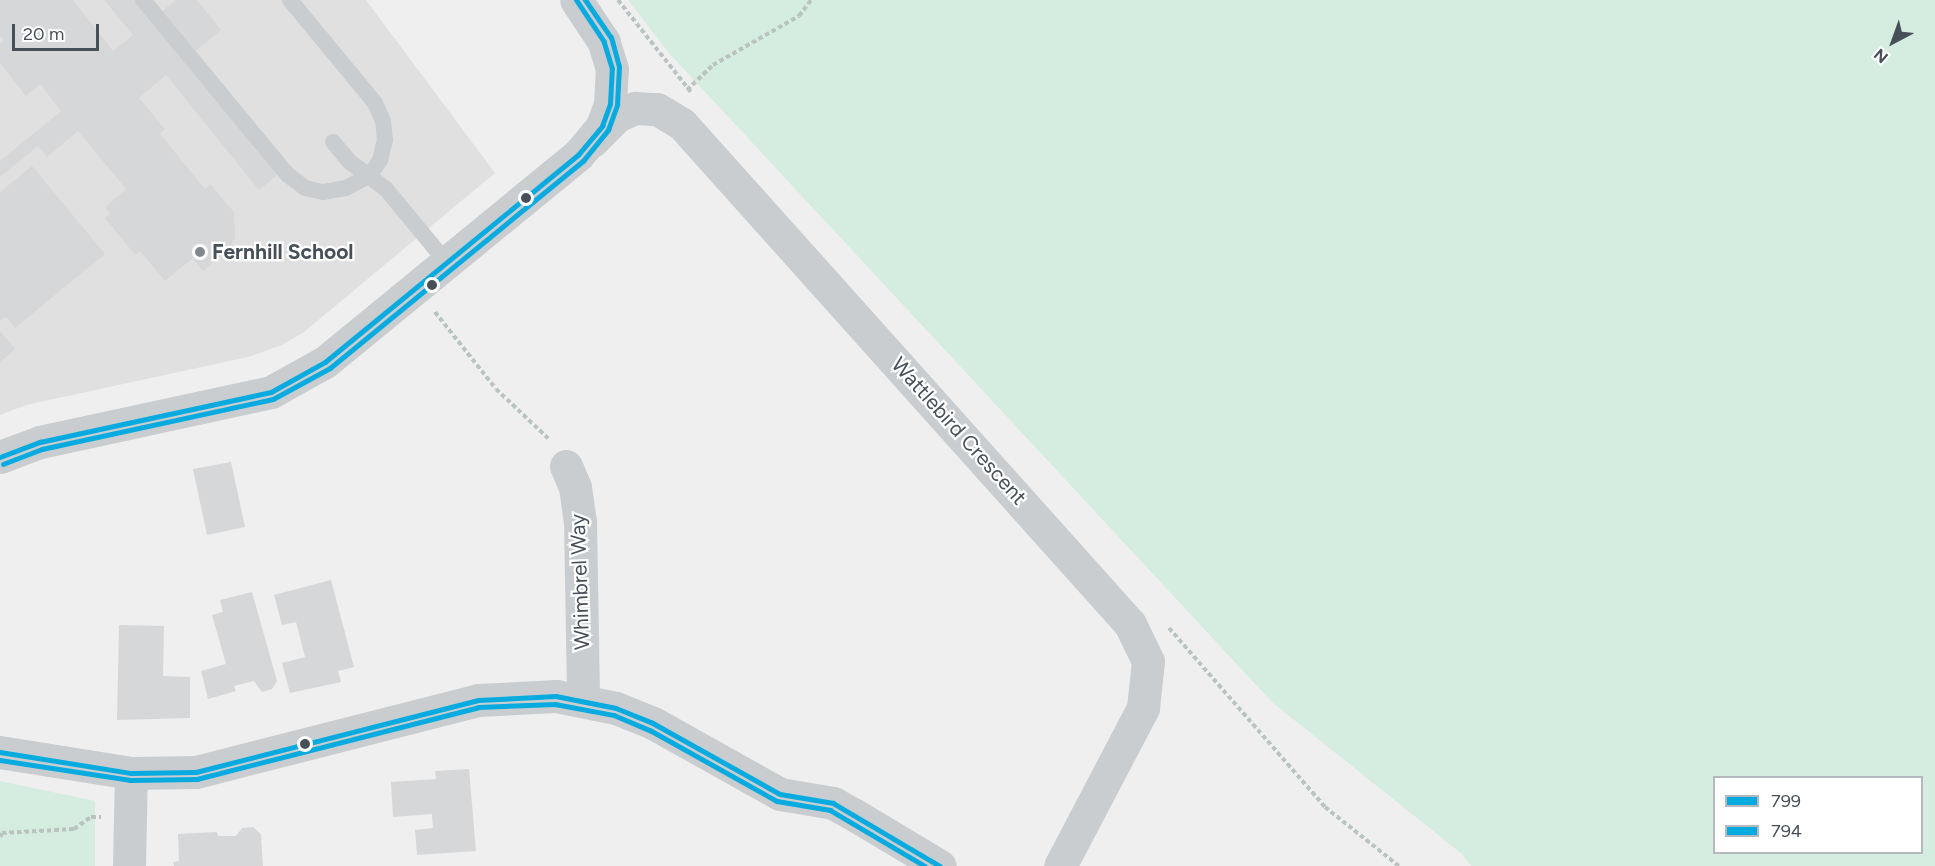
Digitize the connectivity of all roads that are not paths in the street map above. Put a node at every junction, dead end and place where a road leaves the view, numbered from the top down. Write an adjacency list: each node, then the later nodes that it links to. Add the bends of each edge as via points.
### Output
1 (143, 0): 6 (lane, via 288,175 305,188 323,192 346,188)
2 (290, 0): 6 (lane, via 375,103 385,140 380,160)
3 (576, 0): 5 (street, via 599,33 612,69 610,104)
4 (333, 142): 6 (lane)
5 (589, 145): 7 (street, Wattlebird Crescent); 15 (street, Wattlebird Crescent, via 617,116 646,107 669,115 703,146 1109,598 1141,643 1148,678 1137,726)
6 (369, 176): 7 (lane, via 386,189)
7 (447, 263): 8 (street, Wattlebird Crescent, via 326,362 289,384 259,395 40,442)
8 (0, 457)
9 (566, 466): 10 (street, Whimbrel Way, via 575,487 580,521)
10 (583, 699): 12 (street, via 529,695 478,700 196,772); 14 (street, via 653,723 780,794 832,804)
11 (0, 752): 12 (street)
12 (131, 773): 13 (street)
13 (129, 866)
14 (940, 866)
15 (1060, 866)

